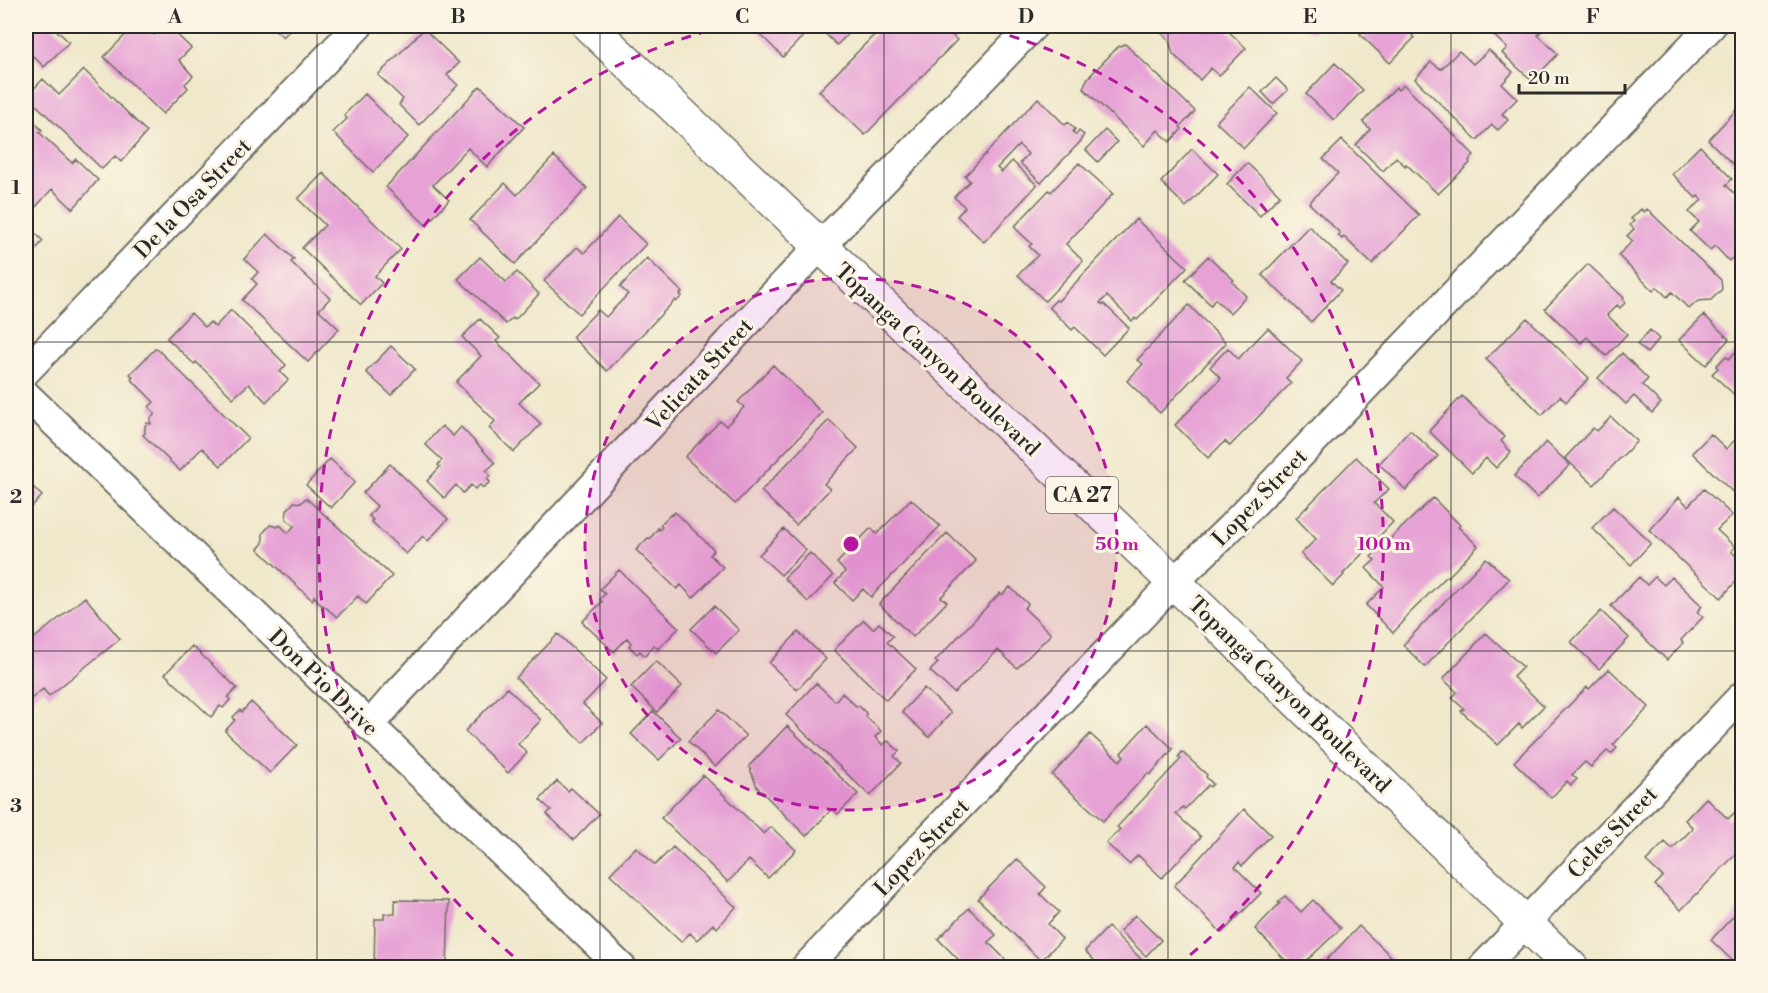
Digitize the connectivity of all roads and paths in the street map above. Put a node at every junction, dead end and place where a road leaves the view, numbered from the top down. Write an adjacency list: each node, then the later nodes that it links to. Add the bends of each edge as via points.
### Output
1 (358, 26): 6 (street, De la Osa Street)
2 (589, 26): 5 (main road, Topanga Canyon Boulevard / CA 27)
3 (1033, 26): 5 (street, Velicata Street)
4 (1710, 26): 8 (street, Lopez Street, via 1239,519)
5 (820, 247): 8 (main road, Topanga Canyon Boulevard / CA 27); 10 (street, Velicata Street)
6 (26, 370)
7 (26, 395): 10 (street, Don Pio Drive)
8 (1174, 582): 11 (main road, Topanga Canyon Boulevard / CA 27); 13 (street, Lopez Street)
9 (1743, 696): 11 (street, Celes Street)
10 (369, 726): 12 (street, Don Pio Drive)
11 (1525, 922): 14 (street, Celes Street); 15 (main road, Topanga Canyon Boulevard / CA 27)
12 (622, 968)
13 (806, 968)
14 (1482, 968)
15 (1572, 968)

